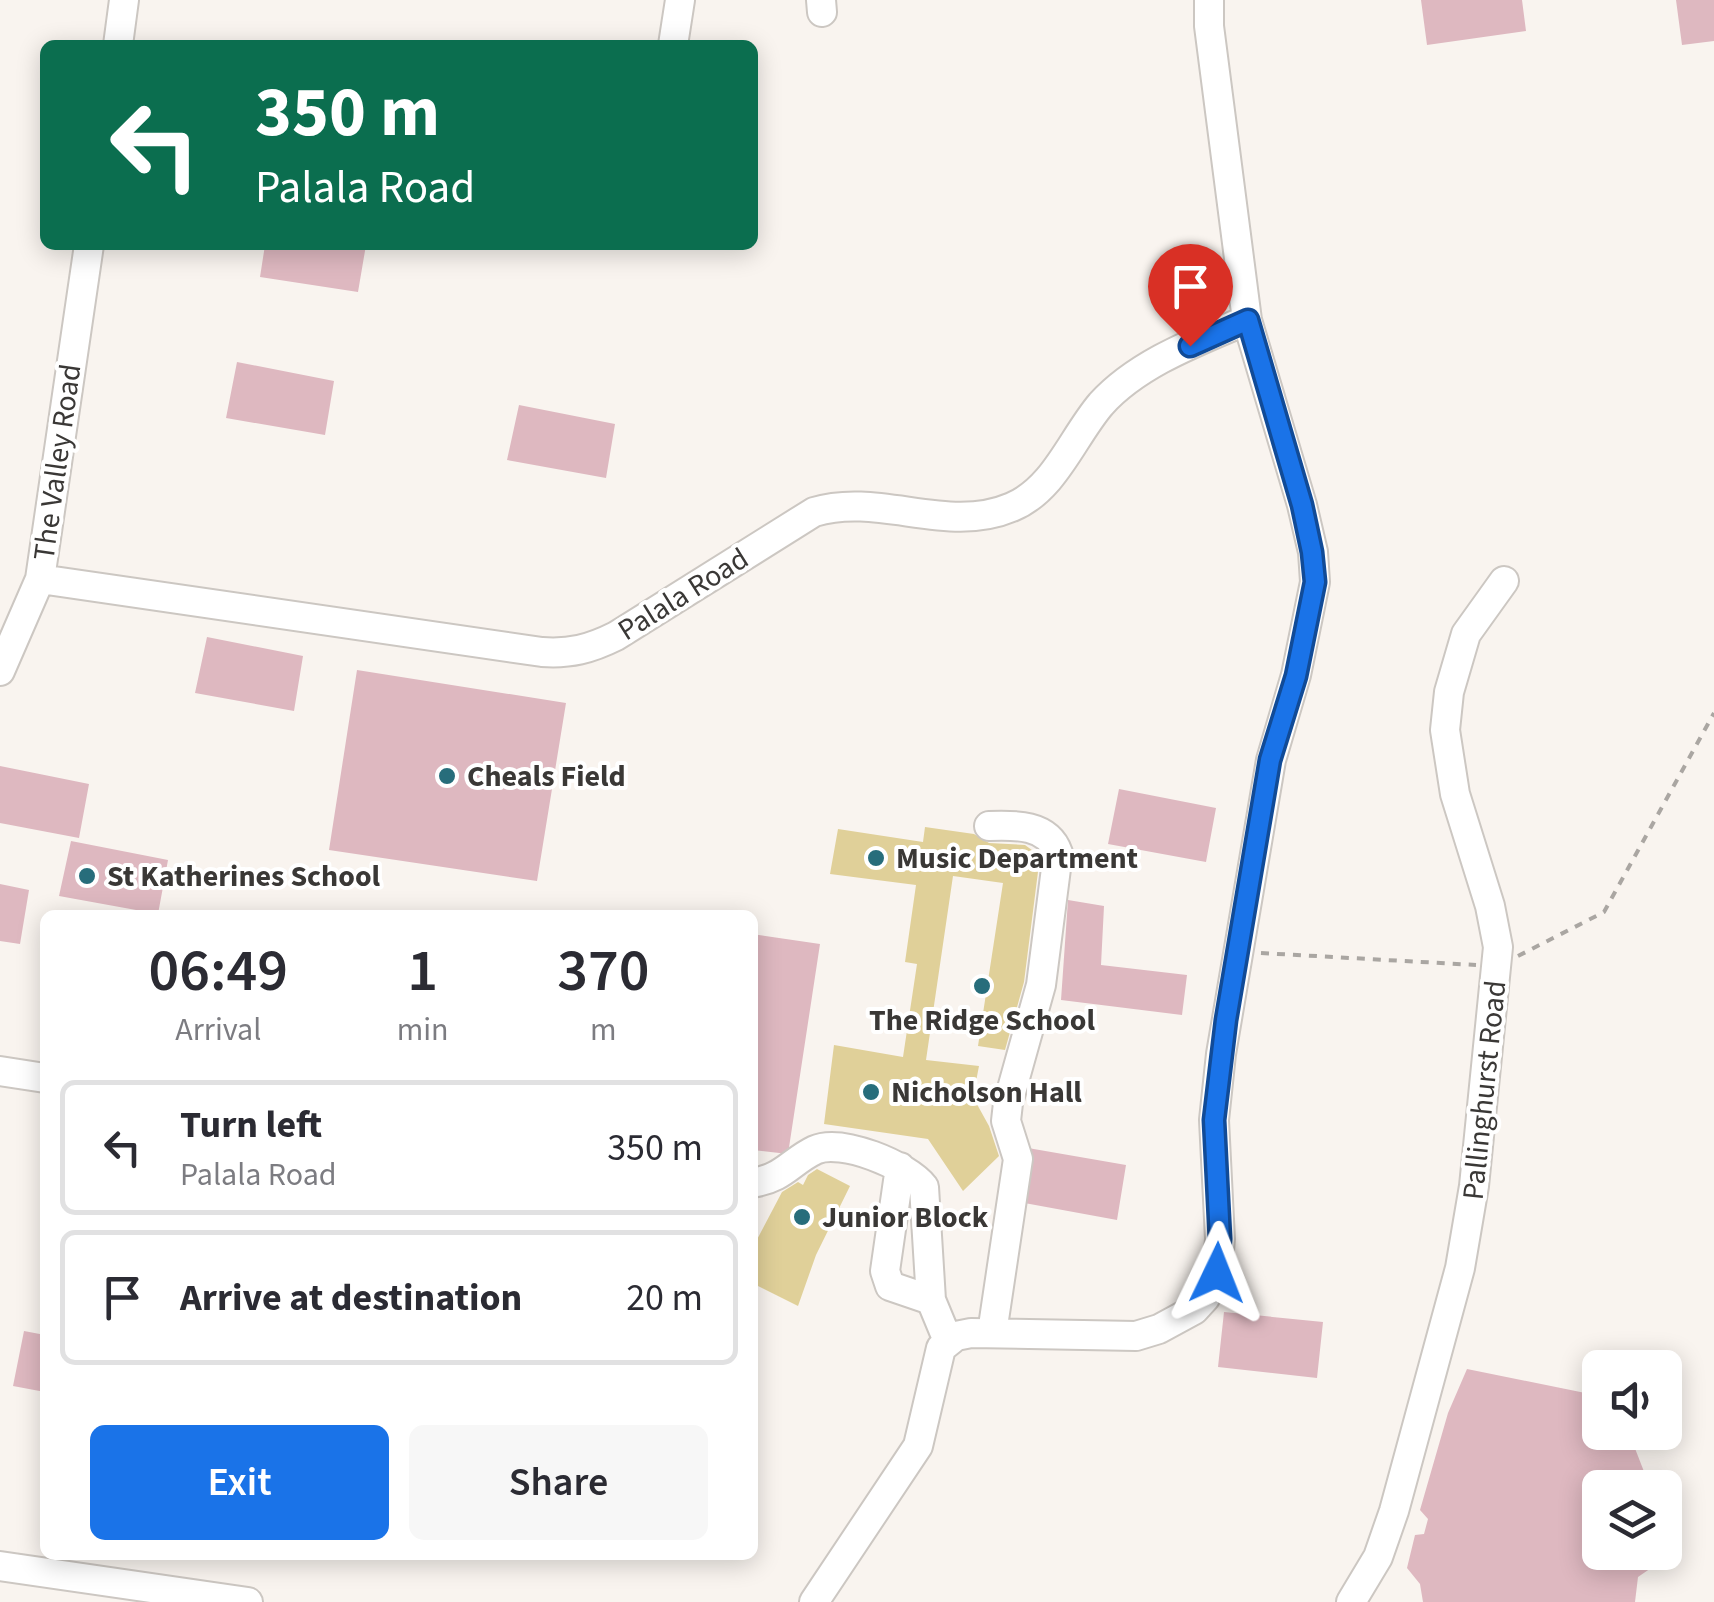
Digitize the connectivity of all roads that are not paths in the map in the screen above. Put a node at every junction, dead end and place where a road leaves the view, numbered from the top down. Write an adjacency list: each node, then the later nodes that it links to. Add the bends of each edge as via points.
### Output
1 (124, 0): 4 (street)
2 (680, 0): 5 (street)
3 (1209, 0): 7 (street)
4 (119, 40)
5 (674, 40)
6 (88, 250): 8 (street, The Valley Road)
7 (1248, 320): 8 (street, Palala Road, via 1125,382 1040,489 1015,506 964,519 853,507 814,512 616,636 574,652); 17 (street, via 1302,505 1315,582 1270,760 1226,1020 1214,1120 1217,1273 1194,1310 1136,1336)
8 (40, 579): 10 (street, The Valley Road)
9 (1504, 581): 22 (street, Pallinghurst Road, via 1466,634 1448,692 1445,730 1455,794 1498,947 1474,1186 1460,1268 1394,1511 1378,1558)
10 (0, 671)
11 (989, 826): 17 (street, via 1033,828 1058,853 1041,985 1008,1103 1006,1121 1018,1159)
12 (0, 1071): 13 (street)
13 (40, 1077)
14 (900, 1166): 15 (street, via 825,1148); 16 (street, via 924,1187); 16 (street, via 886,1272 890,1286)
15 (758, 1182)
16 (930, 1300): 18 (street)
17 (992, 1332): 18 (street)
18 (948, 1340): 21 (street, via 938,1356 918,1446)
19 (0, 1566): 20 (street)
20 (248, 1602)
21 (814, 1602)
22 (1351, 1602)

